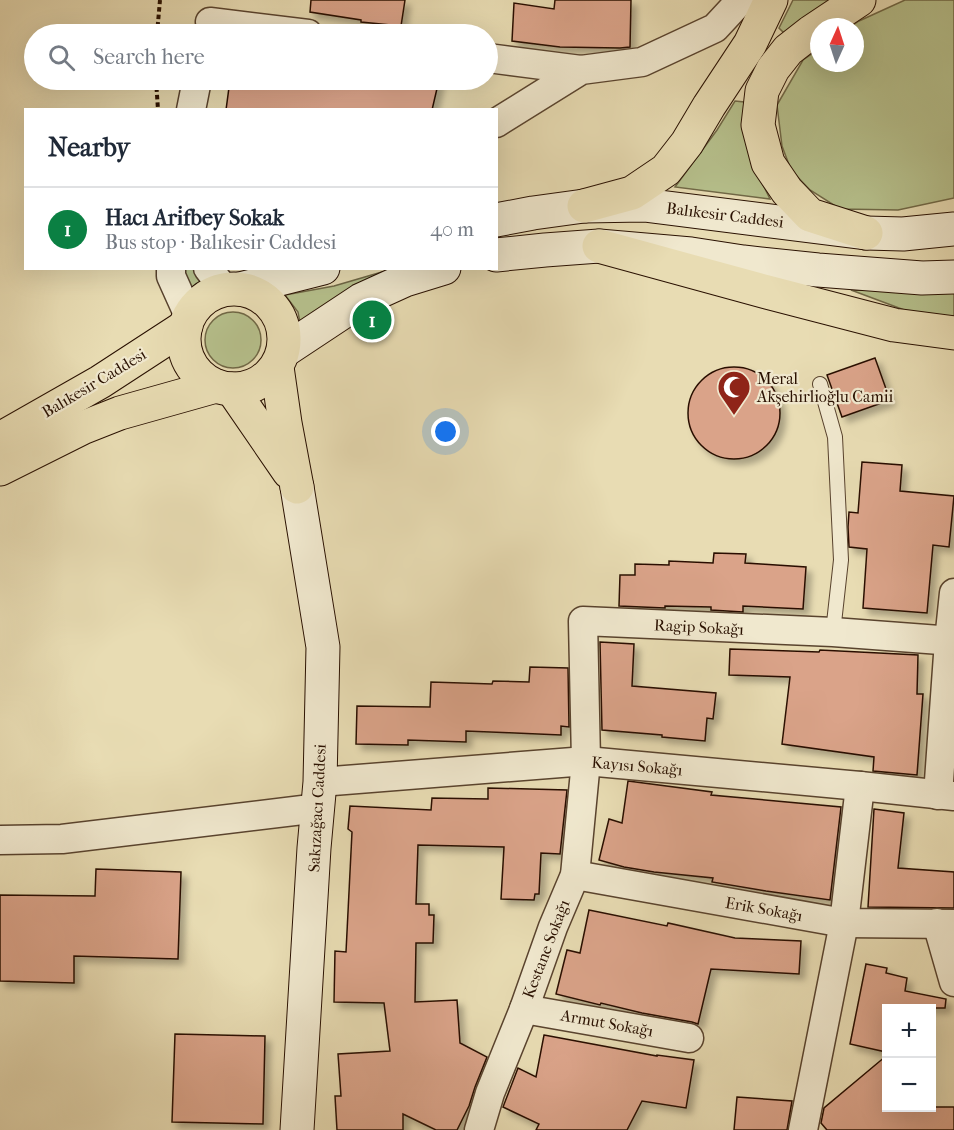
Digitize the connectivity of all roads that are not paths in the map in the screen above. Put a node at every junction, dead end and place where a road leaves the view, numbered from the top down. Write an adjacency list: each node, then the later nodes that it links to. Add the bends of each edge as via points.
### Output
1 (741, 0): 7 (street, via 715,28 642,62)
2 (771, 0): 11 (main road, via 750,44 666,170 632,194)
3 (859, 0): 14 (main road, via 788,50 762,92 758,125 768,163 810,215)
4 (210, 19): 5 (street)
5 (243, 24)
6 (498, 59): 7 (street)
7 (581, 70): 10 (street)
8 (195, 90): 9 (street)
9 (191, 108)
10 (498, 122)
11 (584, 206): 12 (main road, Balıkesir Caddesi); 14 (main road, Balıkesir Caddesi, via 644,205)
12 (498, 220)
13 (954, 229): 14 (main road, Balıkesir Caddesi)
14 (866, 233)
15 (599, 246): 16 (main road); 20 (main road, via 818,270); 23 (main road, via 894,325)
16 (498, 255)
17 (171, 270): 22 (street)
18 (309, 270): 21 (main road)
19 (438, 270): 24 (main road, via 361,300)
20 (954, 277)
21 (224, 282): 22 (main road, via 196,305); 24 (main road, via 270,303 285,334)
22 (188, 321): 26 (main road, via 185,351 191,365 202,378); 27 (main road, Balıkesir Caddesi, via 100,382)
23 (954, 333)
24 (280, 359): 26 (main road, via 264,380 249,387); 29 (main road, via 285,423)
25 (820, 384): 31 (lane, via 835,437 841,560)
26 (224, 388): 28 (main road, Balıkesir Caddesi, via 120,413); 29 (main road, via 284,464)
27 (0, 439)
28 (0, 469)
29 (297, 487): 35 (main road, Sakızağacı Caddesi, via 322,647)
30 (954, 592): 32 (street)
31 (833, 632): 32 (street, Ragip Sokağı); 33 (street, Ragip Sokağı, via 584,621)
32 (952, 641): 36 (street)
33 (586, 761): 34 (street, Kayısı Sokağı); 35 (street, Kayısı Sokağı); 38 (street, Kestane Sokağı)
34 (860, 786): 36 (street, Kayısı Sokağı); 39 (street)
35 (319, 795): 37 (street, Kayısı Sokağı, via 62,839); 44 (main road, Sakızağacı Caddesi)
36 (946, 796)
37 (0, 840)
38 (575, 875): 39 (street, Erik Sokağı); 42 (street, Kestane Sokağı)
39 (844, 923): 40 (street, Erik Sokağı); 46 (street)
40 (946, 924): 41 (street)
41 (954, 982)
42 (524, 1009): 43 (street, Armut Sokağı); 45 (street, Kestane Sokağı)
43 (689, 1038)
44 (297, 1130)
45 (479, 1130)
46 (803, 1130)

